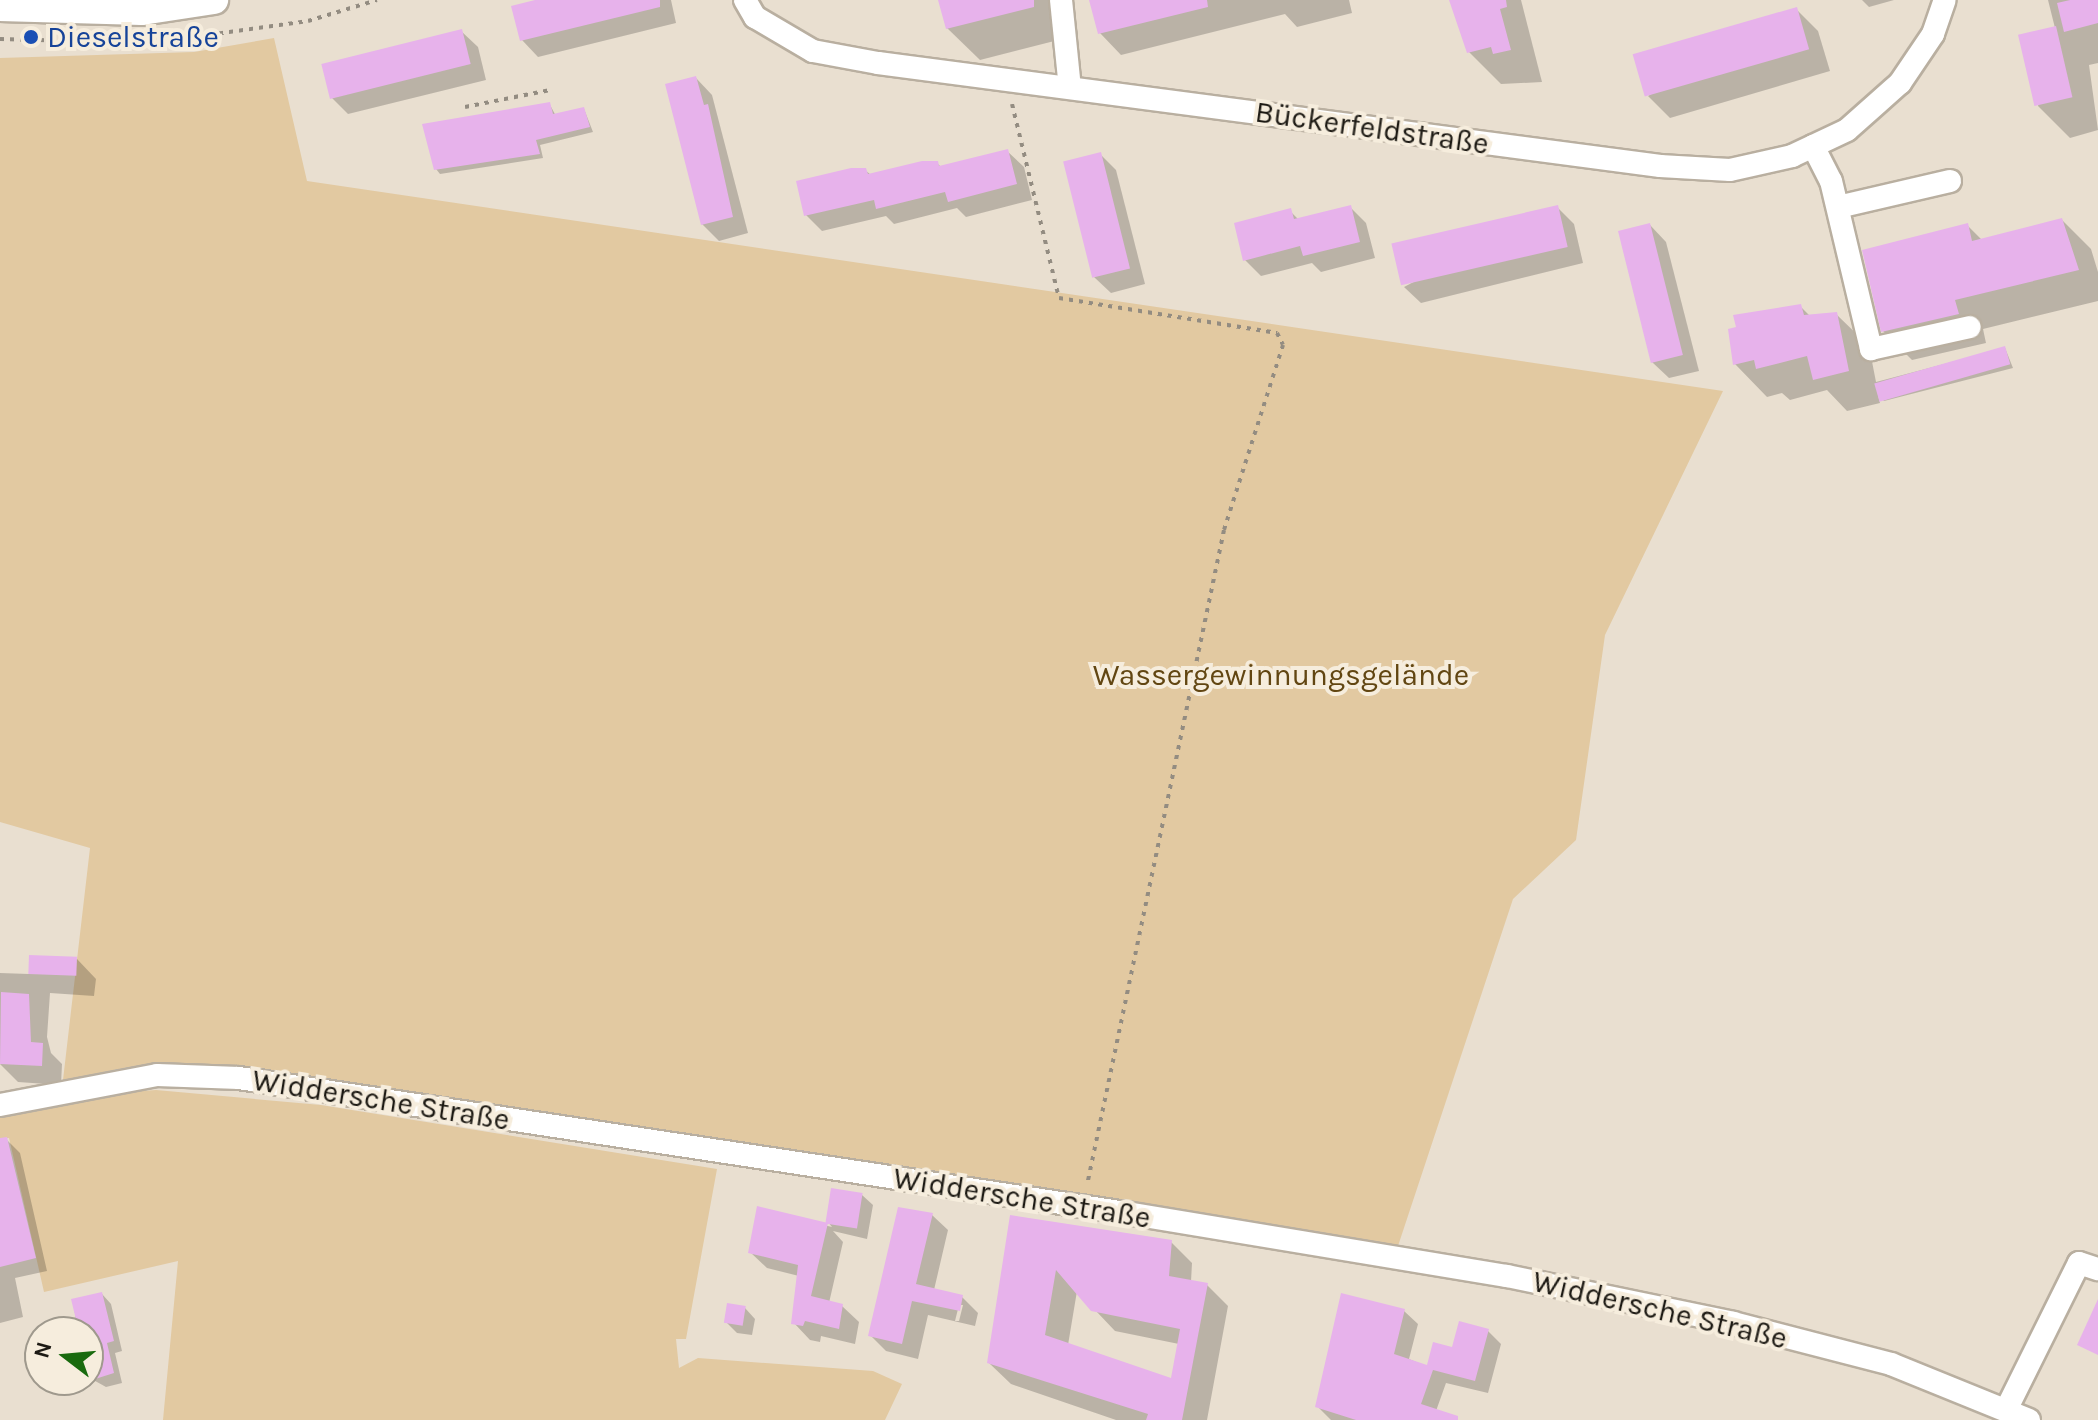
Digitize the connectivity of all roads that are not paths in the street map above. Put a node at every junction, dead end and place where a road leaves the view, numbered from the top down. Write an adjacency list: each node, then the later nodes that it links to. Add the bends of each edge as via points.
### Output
1 (214, 0): 5 (main road, via 142,11)
2 (745, 0): 6 (street, Bückerfeldstraße, via 755,17 813,51)
3 (1061, 0): 6 (street)
4 (1945, 0): 7 (street, Bückerfeldstraße, via 1933,34 1900,83 1847,130)
5 (0, 7)
6 (1070, 88): 7 (street, Bückerfeldstraße, via 1660,166 1730,170)
7 (1813, 146): 9 (street)
8 (1950, 181): 9 (street)
9 (1838, 207): 10 (street, via 1871,349)
10 (1970, 327)
11 (0, 1105): 13 (street, Widdersche Straße, via 157,1075 239,1078 1083,1206 1507,1276 1733,1323 1891,1364)
12 (2098, 1269): 13 (street, via 2079,1263)
13 (2006, 1410): 14 (street, Widdersche Straße)
14 (2029, 1420)

